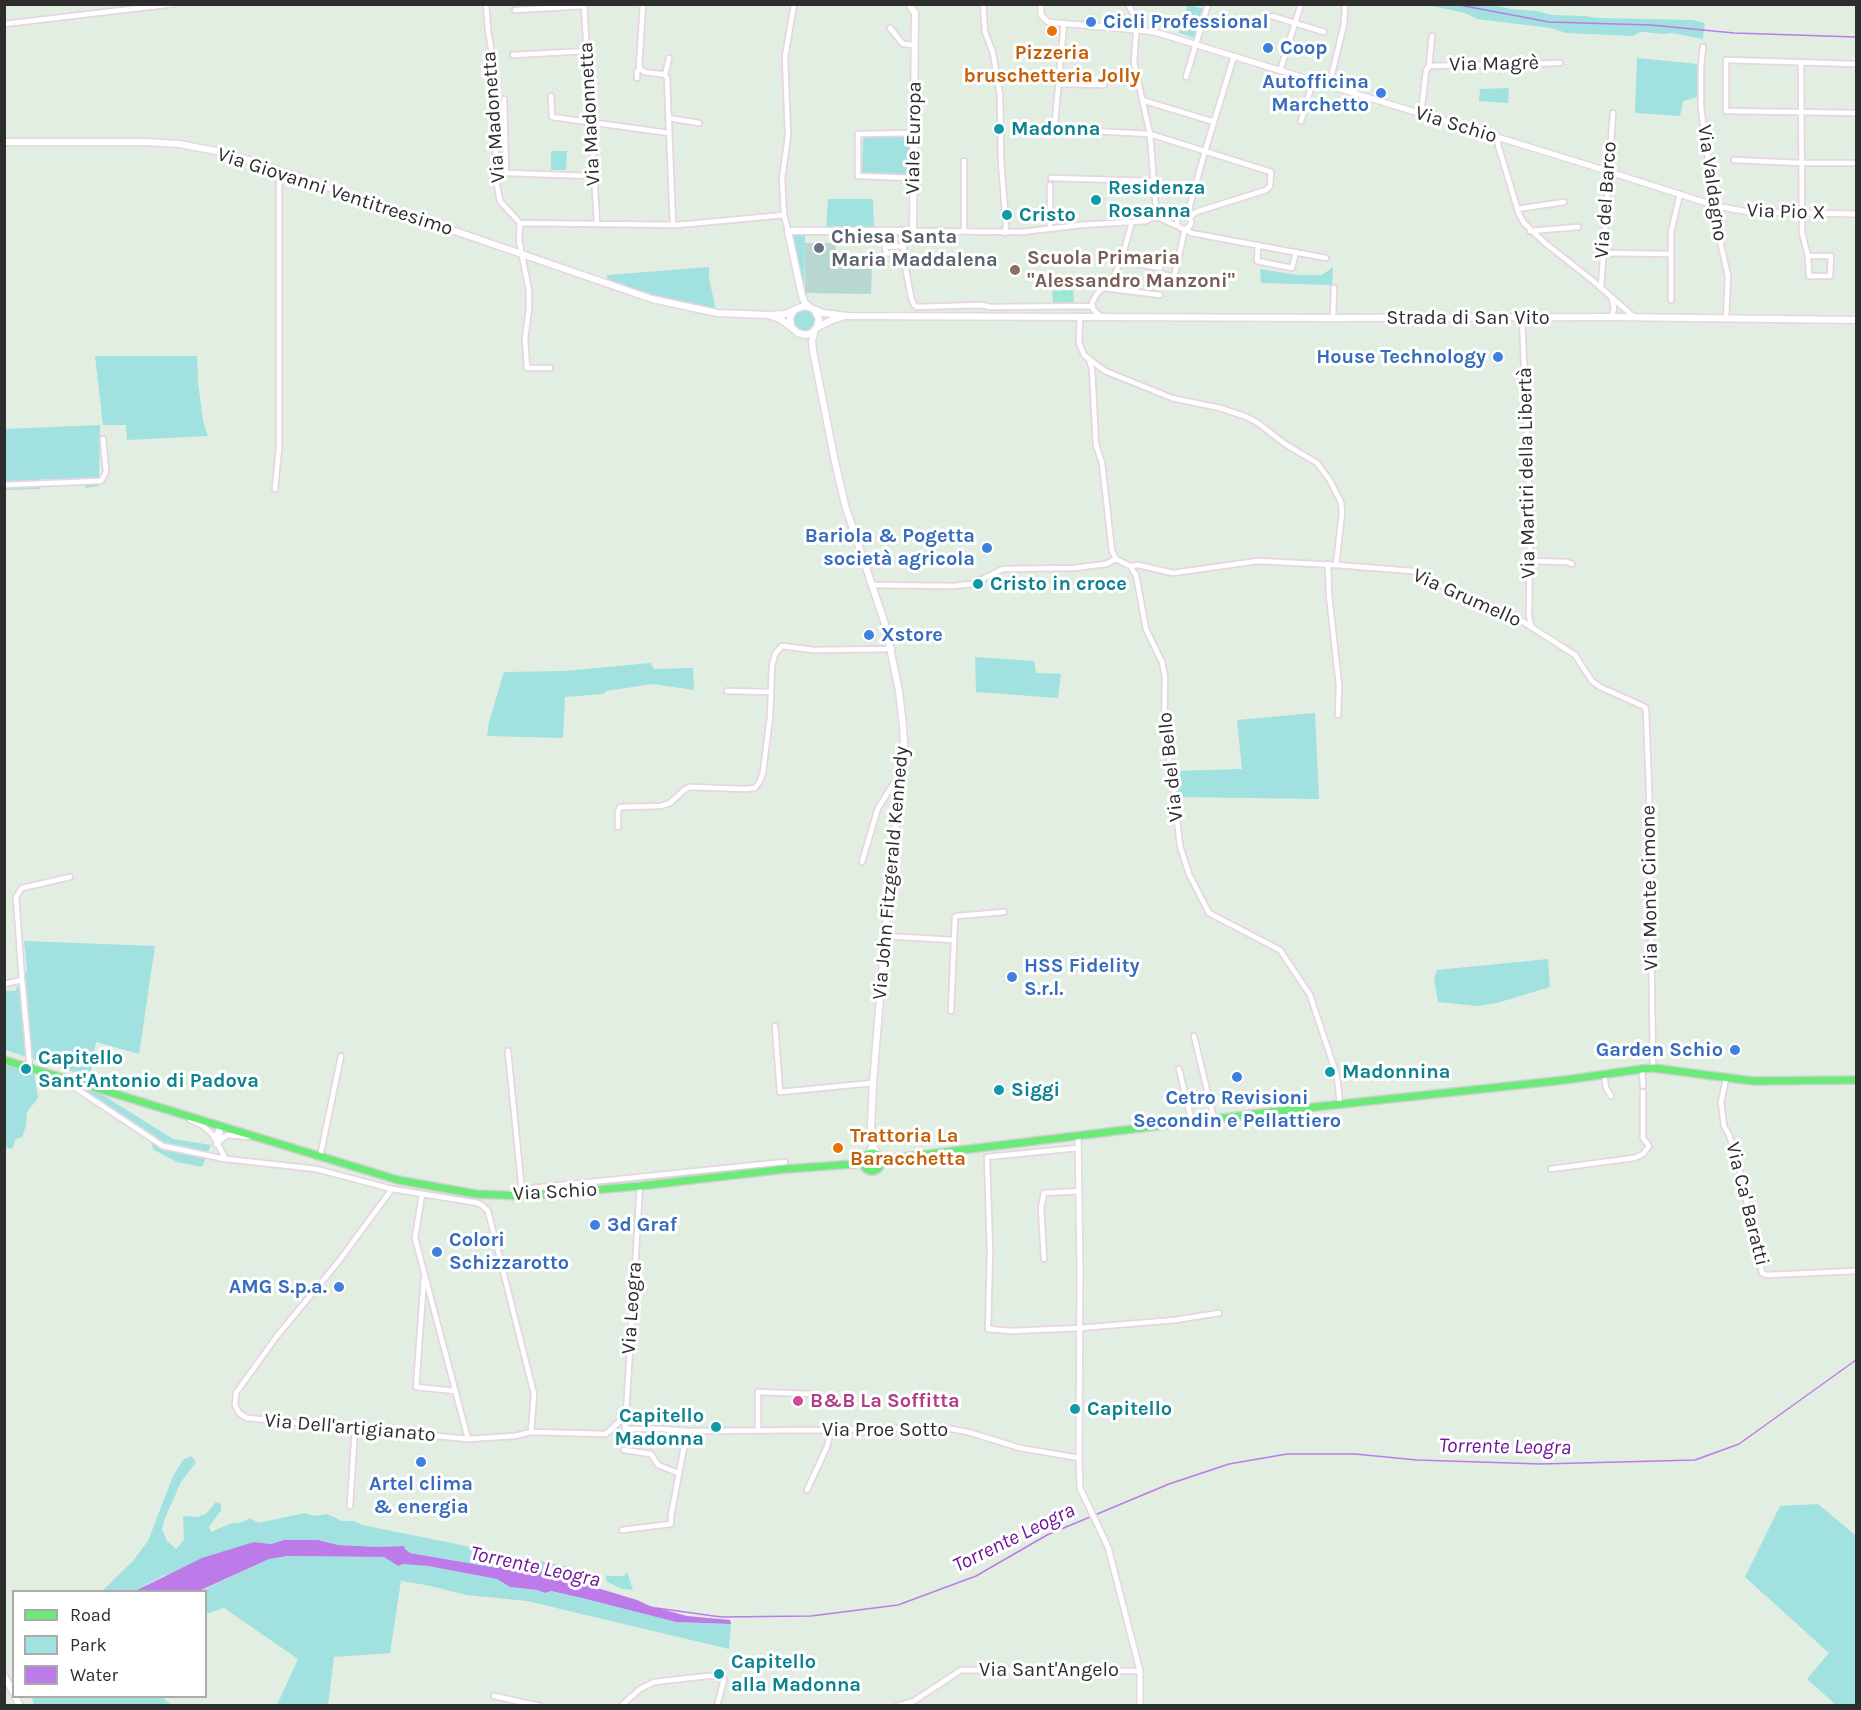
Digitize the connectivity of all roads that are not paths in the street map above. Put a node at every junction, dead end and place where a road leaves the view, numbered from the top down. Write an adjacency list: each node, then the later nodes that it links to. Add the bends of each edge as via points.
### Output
1 (174, 4): 17 (street)
2 (486, 4): 83 (street, Via Madonetta, via 495,73 496,180 500,201)
3 (643, 4): 33 (street)
4 (794, 4): 77 (street, via 785,57 788,136 782,179)
5 (909, 4): 22 (main road, Viale Europa, via 915,14)
6 (982, 4): 96 (street, via 984,32 993,53 1000,95)
7 (1041, 4): 15 (street, via 1044,20)
8 (1128, 4): 19 (street, via 1136,17)
9 (1208, 4): 23 (street)
10 (1301, 4): 16 (street)
11 (1345, 4): 41 (street)
12 (584, 5): 13 (street); 25 (street, Via Madonnetta)
13 (515, 10)
14 (1272, 16): 16 (street)
15 (1064, 23): 19 (street, Via Schio); 39 (street)
16 (1295, 23): 20 (street); 34 (street)
17 (4, 24)
18 (890, 28): 22 (street, via 903,44)
19 (1137, 30): 23 (street, Via Schio); 44 (street, via 1134,63)
20 (1324, 32)
21 (1432, 36): 32 (street, Via Magrè)
22 (914, 45): 54 (main road, Viale Europa)
23 (1196, 45): 27 (street, Via Schio); 36 (street)
24 (1703, 47): 73 (street, Via Valdagno, via 1701,107)
25 (586, 51): 26 (street); 51 (street, Via Madonnetta)
26 (513, 55)
27 (1234, 56): 34 (street, Via Schio); 52 (street)
28 (669, 58): 35 (street)
29 (1801, 62): 31 (street); 45 (street); 45 (street, via 1726,60 1726,111)
30 (1560, 63): 32 (street, Via Magrè)
31 (1857, 64)
32 (1429, 66): 48 (street, Via Magrè, via 1425,71)
33 (640, 69): 35 (street); 37 (street)
34 (1280, 70): 38 (street, Via Schio)
35 (665, 75): 49 (street)
36 (1186, 77)
37 (637, 78)
38 (1313, 81): 41 (street, Via Schio); 50 (street)
39 (1059, 84): 40 (street); 56 (street, via 1054,131)
40 (1104, 85)
41 (1329, 86): 48 (street, Via Schio)
42 (551, 96): 51 (street, via 552,117)
43 (504, 99): 66 (street, via 506,173)
44 (1143, 100): 52 (street); 56 (street)
45 (1802, 112): 47 (street); 62 (street)
46 (1613, 113): 64 (street, Via del Barco)
47 (1857, 113)
48 (1421, 114): 57 (street, Via Schio)
49 (668, 118): 53 (street); 55 (street)
50 (1301, 121)
51 (591, 122): 55 (street); 66 (street, Via Madonnetta)
52 (1214, 122): 59 (street)
53 (699, 123)
54 (913, 132): 67 (main road, Viale Europa); 67 (street, via 858,134 858,176)
55 (669, 134): 85 (street)
56 (1150, 134): 59 (street); 69 (street)
57 (1498, 138): 64 (street, Via Schio); 74 (street)
58 (4, 141): 65 (main road, Via Giovanni Ventitreesimo, via 179,144)
59 (1205, 151): 80 (street); 80 (street, via 1271,172 1268,188)
60 (1734, 160): 62 (street)
61 (964, 161): 94 (street)
62 (1802, 163): 63 (street); 75 (street)
63 (1857, 163)
64 (1608, 171): 71 (street, Via Schio); 101 (street, Via del Barco)
65 (282, 172): 103 (main road, Via Giovanni Ventitreesimo); 139 (street, via 279,448)
66 (594, 176): 84 (street, Via Madonnetta)
67 (913, 178): 93 (main road, Viale Europa)
68 (1051, 178): 69 (street)
69 (1152, 181): 78 (street)
70 (1050, 185): 89 (street)
71 (1680, 194): 73 (street, Via Schio); 102 (street)
72 (1564, 202): 74 (street)
73 (1716, 206): 75 (street, Via Pio X, via 1749,212); 129 (street, Via Valdagno, via 1728,276)
74 (1517, 209): 95 (street)
75 (1802, 213): 76 (street, Via Pio X); 105 (street)
76 (1857, 214)
77 (784, 216): 85 (street); 90 (street)
78 (1155, 216): 81 (street); 82 (street)
79 (1181, 216): 80 (street); 81 (street); 86 (street)
80 (1188, 217): 88 (street)
81 (1163, 219): 86 (street)
82 (1132, 222): 89 (street); 107 (street)
83 (520, 223): 84 (street); 103 (street)
84 (597, 224): 85 (street)
85 (673, 225)
86 (1178, 226): 88 (street)
87 (1578, 227): 95 (street)
88 (1187, 228): 97 (street, via 1188,232); 109 (street, via 1174,277)
89 (1050, 229): 96 (street)
90 (789, 231): 91 (main road); 110 (main road)
91 (886, 231): 92 (main road); 99 (street)
92 (901, 231): 93 (main road); 98 (street)
93 (913, 231): 94 (street)
94 (964, 231): 96 (street)
95 (1530, 231): 111 (street)
96 (1005, 233)
97 (1258, 245): 100 (street); 100 (street, via 1257,261 1292,268)
98 (902, 246): 99 (street); 104 (street)
99 (885, 247): 104 (street, via 886,253)
100 (1296, 252): 106 (street)
101 (1603, 253): 102 (street); 111 (street, Via del Barco)
102 (1670, 254): 116 (street)
103 (521, 255): 121 (main road, via 680,306 717,313); 136 (street, via 529,291 527,368)
104 (903, 255): 118 (street, via 911,297 917,307)
105 (1808, 256): 105 (street, via 1809,276 1830,276 1831,256)
106 (1326, 258)
107 (1121, 261): 108 (street); 112 (street)
108 (1160, 268)
109 (1165, 275)
110 (800, 286): 119 (main road, via 803,300); 120 (main road)
111 (1601, 287): 115 (street)
112 (1104, 288): 114 (street); 118 (street, via 1096,295)
113 (1334, 288): 126 (street)
114 (1160, 295)
115 (1611, 297): 117 (street); 125 (street)
116 (1671, 300)
117 (1620, 304): 125 (street); 128 (street)
118 (1093, 306): 123 (street)
119 (813, 309): 120 (main road, via 801,306); 122 (main road); 132 (main road, via 819,319)
120 (795, 310): 121 (main road); 131 (main road, via 790,318)
121 (768, 315): 131 (main road)
122 (848, 316): 124 (main road); 132 (main road)
123 (1100, 316): 124 (main road, Strada di San Vito); 126 (main road, Strada di San Vito)
124 (1080, 317): 135 (street, via 1079,343)
125 (1615, 317): 127 (main road, Strada di San Vito); 128 (main road, Strada di San Vito)
126 (1333, 318): 127 (main road, Strada di San Vito)
127 (1522, 318): 141 (street, Via Martiri della Libertà)
128 (1635, 318): 129 (main road, Strada di San Vito)
129 (1726, 319): 130 (main road, Strada di San Vito)
130 (1857, 320)
131 (791, 327): 133 (main road)
132 (816, 329): 133 (main road); 134 (main road, Via John Fitzgerald Kennedy)
133 (802, 335): 134 (main road, Via John Fitzgerald Kennedy)
134 (813, 351): 146 (main road, Via John Fitzgerald Kennedy, via 845,505)
135 (1089, 359): 140 (street, via 1096,445); 144 (street, via 1106,371 1172,398 1247,417 1317,463 1341,502)
136 (550, 369)
137 (103, 439): 138 (street, via 106,472 101,481)
138 (4, 485)
139 (275, 489)
140 (1116, 560): 145 (street); 146 (street, via 1074,568 1003,569 972,584 953,586)
141 (1530, 561): 143 (street); 147 (street, Via Martiri della Libertà)
142 (1328, 564): 144 (street, Via Grumello); 145 (street, Via Grumello, via 1258,561 1173,573); 152 (street)
143 (1572, 564)
144 (1336, 565): 147 (street, Via Grumello, via 1413,571)
145 (1130, 566): 178 (street, Via del Bello, via 1136,575 1146,629 1165,677 1164,731 1180,846 1189,874 1209,913 1280,950 1310,995 1337,1076)
146 (871, 585): 148 (main road, Via John Fitzgerald Kennedy)
147 (1531, 627): 151 (street, Via Grumello, via 1575,655 1600,687)
148 (892, 649): 150 (street, via 814,650 782,646 775,654); 153 (main road, Via John Fitzgerald Kennedy, via 903,726 905,760)
149 (727, 692): 150 (street)
150 (770, 692): 154 (street, via 763,772 755,788 690,788 661,806 620,807)
151 (1644, 707): 169 (street, Via Monte Cimone)
152 (1338, 715)
153 (900, 779): 155 (street, via 878,808); 158 (main road, Via John Fitzgerald Kennedy)
154 (618, 827)
155 (862, 861)
156 (70, 877): 160 (street, via 22,888 16,897)
157 (1004, 912): 159 (street, via 955,917)
158 (885, 936): 159 (street); 176 (main road, Via John Fitzgerald Kennedy)
159 (954, 940): 162 (street)
160 (22, 980): 161 (street); 168 (street)
161 (4, 984)
162 (951, 1011)
163 (775, 1026): 176 (street, via 780,1092)
164 (1194, 1036): 180 (street)
165 (508, 1051): 197 (street)
166 (341, 1056): 187 (street)
167 (4, 1060): 168 (main road, Via Schio)
168 (30, 1068): 173 (main road, Via Schio)
169 (1653, 1068): 171 (main road); 174 (main road)
170 (1179, 1069): 181 (street)
171 (1642, 1069): 172 (main road); 193 (street, via 1643,1138 1649,1146 1643,1154)
172 (1604, 1074): 177 (street); 178 (main road)
173 (61, 1077): 179 (main road, Via Schio); 189 (street, Via Schio, via 163,1146)
174 (1726, 1079): 175 (main road); 200 (street, Via Ca' Baratti, via 1721,1102 1724,1125 1738,1162 1762,1273)
175 (1857, 1080)
176 (873, 1083): 188 (main road, Via John Fitzgerald Kennedy)
177 (1611, 1096)
178 (1340, 1104): 180 (main road)
179 (168, 1109): 182 (main road, Via Schio); 185 (street, Via Schio, via 203,1126)
180 (1214, 1119): 181 (main road)
181 (1192, 1122): 183 (main road)
182 (220, 1126): 184 (main road, Via Schio); 185 (street)
183 (1078, 1135): 186 (street); 188 (main road)
184 (261, 1138): 185 (street, Via Schio, via 227,1135); 187 (main road, Via Schio)
185 (217, 1141): 189 (street, Via Schio)
186 (1078, 1148): 196 (street); 203 (street, via 987,1157 988,1329)
187 (320, 1157): 197 (main road, Via Schio, via 398,1180 476,1194)
188 (874, 1158): 191 (main road, Via Schio); 192 (main road); 192 (main road, via 877,1170)
189 (226, 1159): 195 (street, Via Schio, via 316,1169)
190 (785, 1162): 197 (street, Via Schio)
191 (855, 1164): 192 (main road, Via Schio); 194 (main road, Via Schio)
192 (864, 1167)
193 (1551, 1169)
194 (640, 1186): 197 (main road, Via Schio); 206 (street, Via Leogra)
195 (393, 1189): 198 (street, Via Schio); 207 (street, Via Dell'artigianato, via 236,1393 235,1405 248,1418)
196 (1079, 1191): 199 (street, via 1044,1193); 203 (street)
197 (522, 1192)
198 (422, 1194): 201 (street, via 416,1238); 212 (street, Via Schio, via 478,1203 488,1212 534,1394)
199 (1044, 1259)
200 (1857, 1270)
201 (424, 1273): 204 (street); 204 (street, via 416,1387)
202 (1219, 1313): 203 (street)
203 (1080, 1328): 215 (street)
204 (455, 1391): 213 (street)
205 (810, 1394): 209 (street, via 758,1392)
206 (625, 1416): 208 (street, Via Leogra); 212 (street, Via Dell'artigianato, via 606,1434)
207 (356, 1428): 213 (street, Via Dell'artigianato); 218 (street)
208 (625, 1429): 210 (street, Via Proe Sotto)
209 (758, 1430): 210 (street, Via Proe Sotto); 211 (street, Via Proe Sotto)
210 (687, 1431): 216 (street)
211 (831, 1431): 215 (street, Via Proe Sotto, via 940,1427 1020,1448); 217 (street)
212 (531, 1432): 213 (street, Via Dell'artigianato)
213 (468, 1439)
214 (624, 1450): 216 (street, via 651,1454 658,1465)
215 (1079, 1458): 220 (street, via 1080,1488 1108,1547)
216 (678, 1473): 219 (street, via 671,1524)
217 (807, 1490)
218 (350, 1506)
219 (622, 1530)
220 (1140, 1671): 225 (street, Via Sant'Angelo, via 961,1670 914,1701); 226 (street)
221 (494, 1696): 222 (street)
222 (540, 1706)
223 (621, 1706): 224 (street, via 640,1689 654,1683 720,1676 724,1679)
224 (717, 1706)
225 (897, 1706)
226 (1140, 1706)

